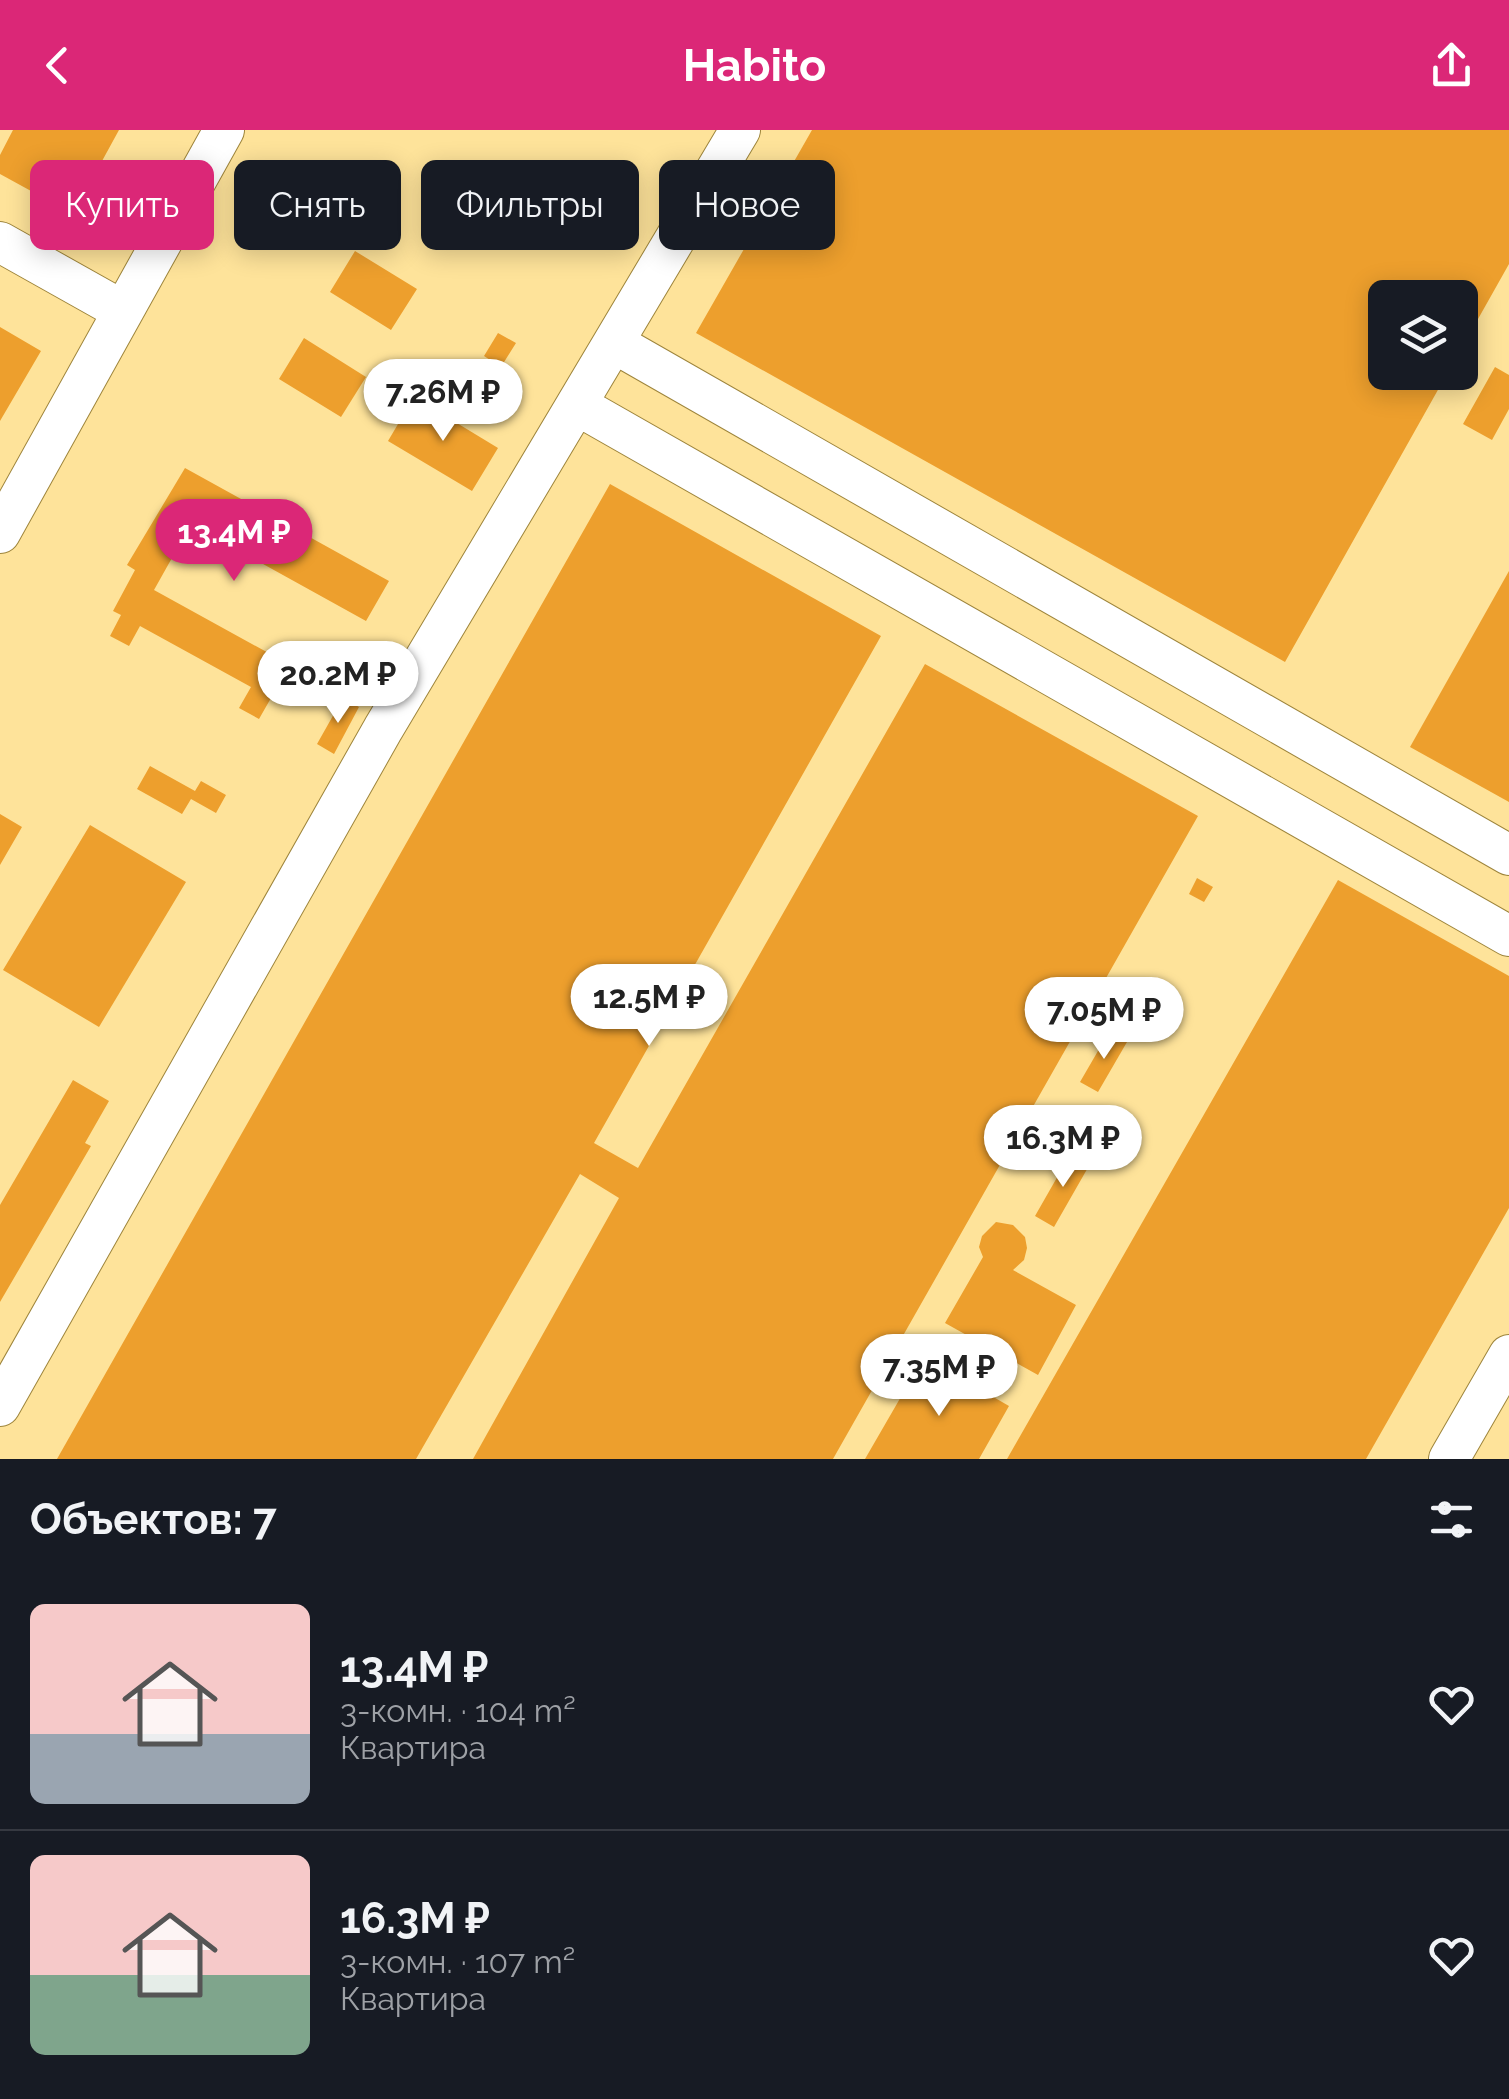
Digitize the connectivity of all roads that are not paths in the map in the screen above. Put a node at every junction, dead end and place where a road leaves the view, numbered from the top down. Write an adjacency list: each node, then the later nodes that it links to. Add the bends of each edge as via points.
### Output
1 (224, 130): 4 (lane)
2 (740, 130): 5 (lane)
3 (0, 242): 4 (lane)
4 (124, 311): 7 (lane)
5 (614, 343): 6 (lane); 8 (lane)
6 (577, 404): 9 (lane); 11 (lane, via 384,729)
7 (0, 533)
8 (1509, 854)
9 (1509, 936)
10 (1509, 1355): 12 (lane)
11 (0, 1406)
12 (1448, 1459)

